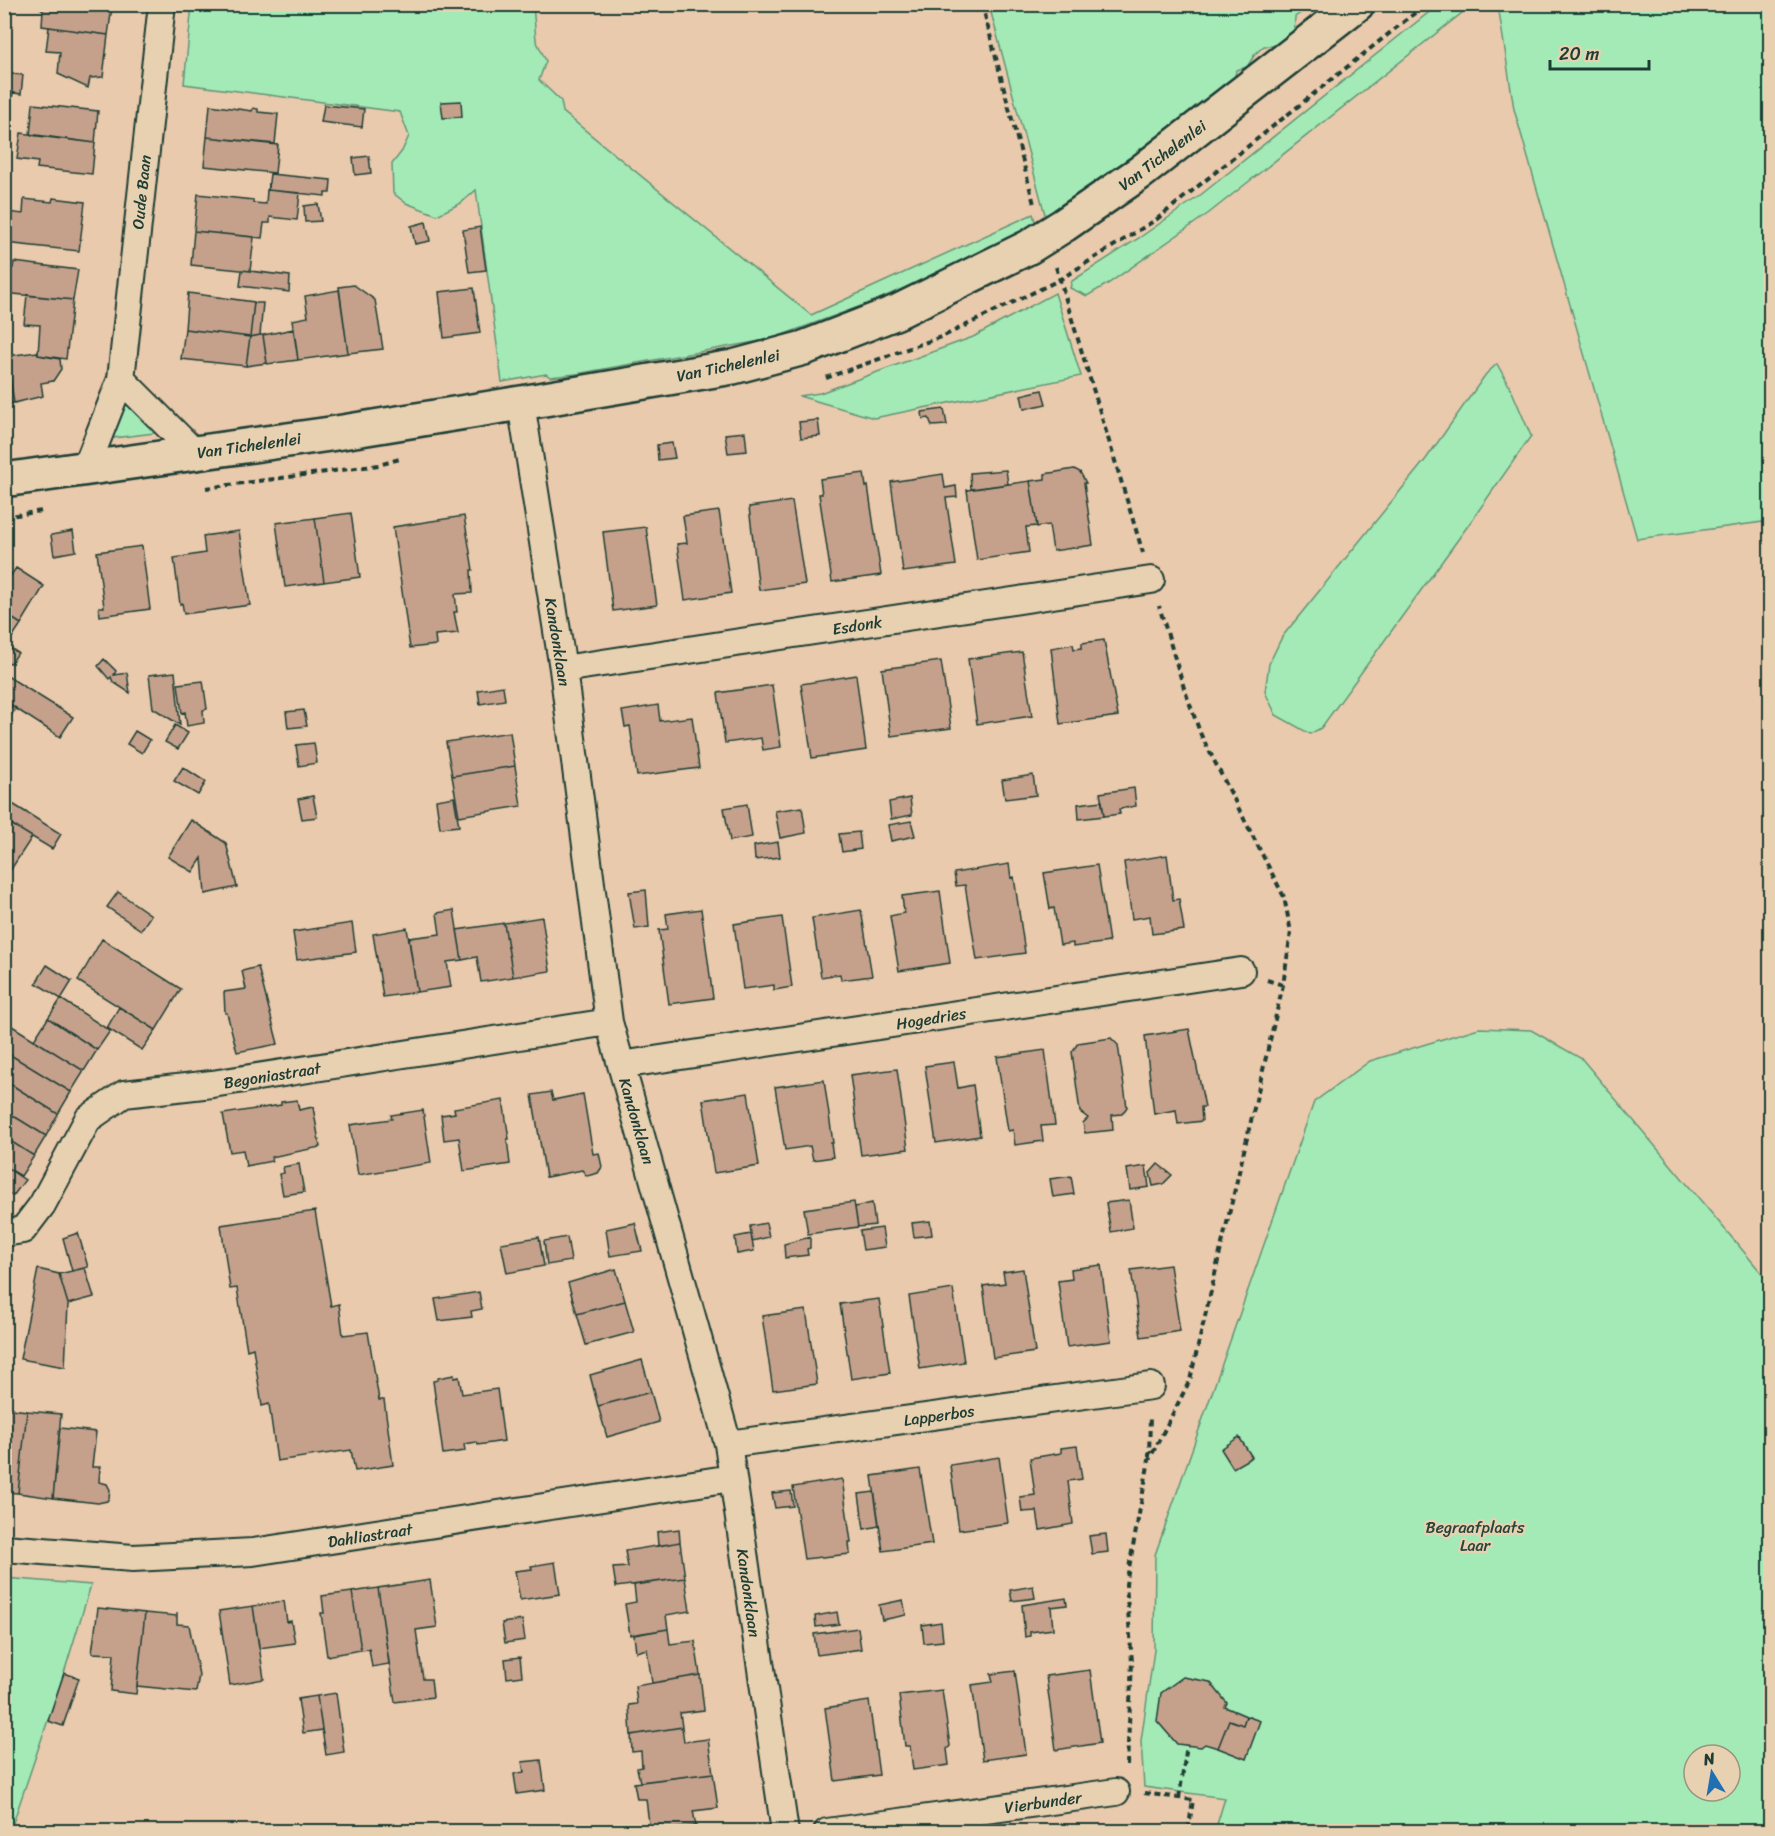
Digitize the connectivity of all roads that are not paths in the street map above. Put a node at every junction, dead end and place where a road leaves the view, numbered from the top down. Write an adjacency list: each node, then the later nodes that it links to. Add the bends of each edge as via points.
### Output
1 (162, 4): 3 (street, Oude Baan)
2 (1357, 4): 4 (street, Van Tichelenlei, via 1141,172 1046,236 897,312 804,348 733,367)
3 (121, 380): 5 (street); 6 (street, Oude Baan)
4 (521, 403): 5 (street, Van Tichelenlei); 9 (street, Kandonklaan)
5 (194, 452): 6 (street, Van Tichelenlei)
6 (86, 468): 7 (street, Van Tichelenlei)
7 (4, 480)
8 (1151, 580): 9 (street, Esdonk)
9 (563, 669): 11 (street, Kandonklaan)
10 (1241, 972): 12 (street, Hogedries)
11 (609, 1022): 12 (street, Kandonklaan); 13 (street, Begoniastraat, via 212,1084 124,1094 88,1119 42,1205 23,1230)
12 (621, 1065): 15 (street, Kandonklaan)
13 (4, 1233)
14 (1150, 1386): 15 (street, Lapperbos)
15 (728, 1444): 16 (street, Kandonklaan)
16 (732, 1478): 17 (street, Dahliastraat, via 253,1552 133,1558); 19 (street, Kandonklaan)
17 (4, 1548)
18 (1116, 1792): 20 (street, Vierbunder)
19 (785, 1832)
20 (827, 1832)

